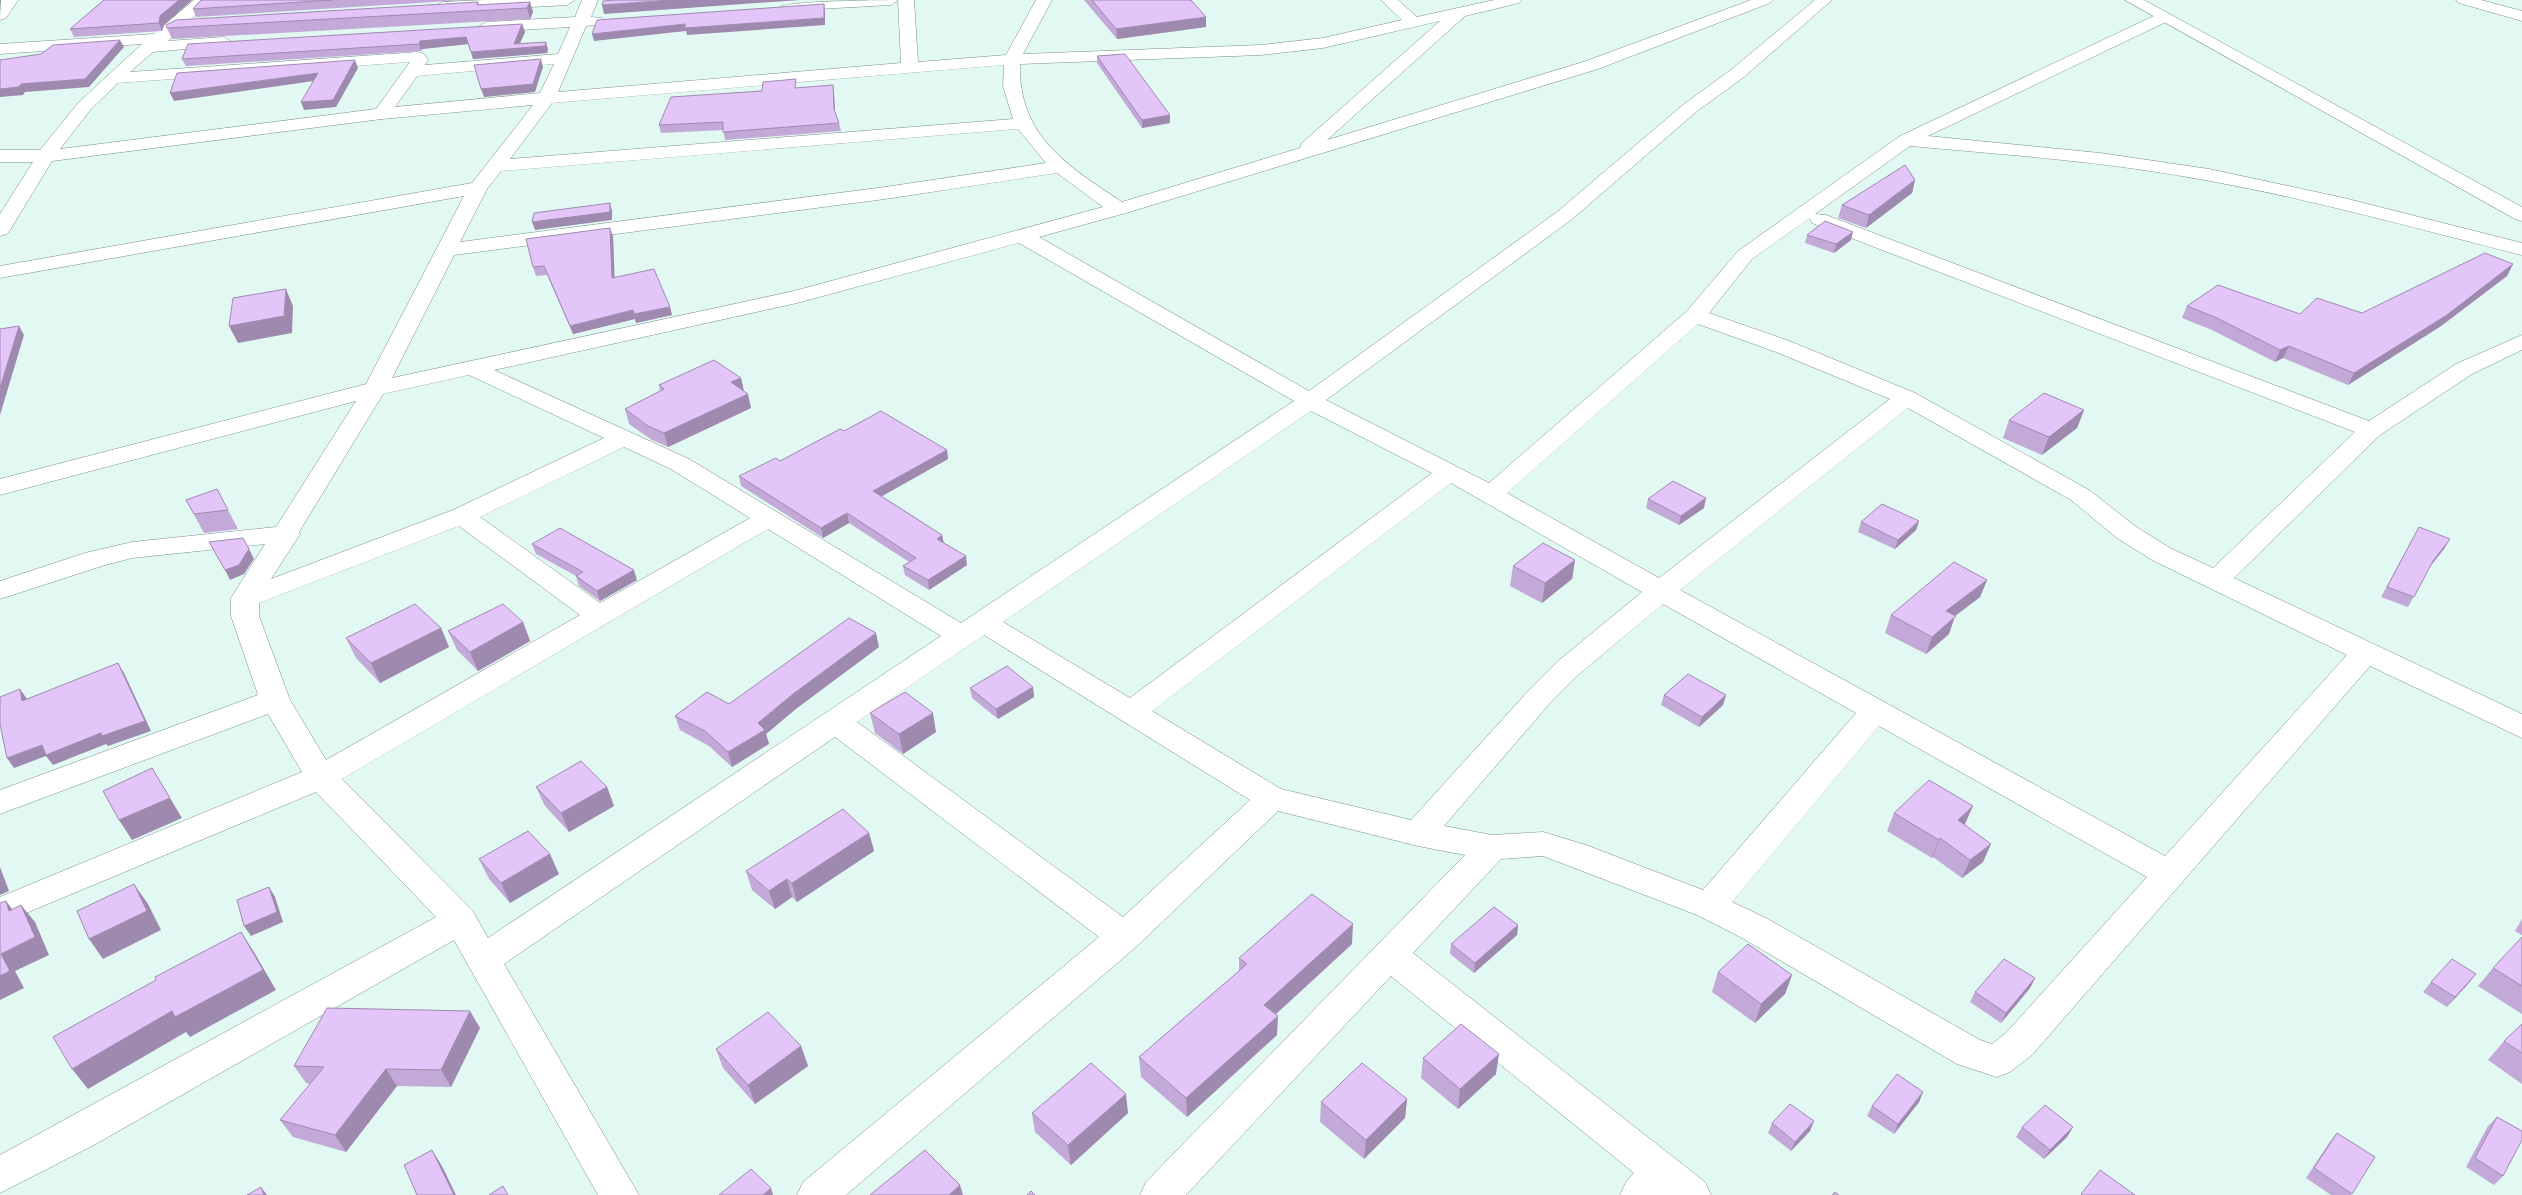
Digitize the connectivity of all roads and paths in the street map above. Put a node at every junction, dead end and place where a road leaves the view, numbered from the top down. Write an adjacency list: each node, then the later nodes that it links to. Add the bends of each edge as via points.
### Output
1 (203, 0): 22 (street)
2 (568, 0): 14 (street)
3 (590, 0): 19 (street)
4 (891, 0): 15 (street)
5 (906, 0): 29 (street)
6 (1044, 0): 28 (street)
7 (1389, 0): 21 (street)
8 (1514, 0): 13 (street)
9 (1765, 0): 36 (street, via 1592,65)
10 (1824, 0): 56 (street, via 1738,73 1690,108 1564,216)
11 (2133, 0): 17 (street)
12 (2464, 0): 16 (street)
13 (1467, 6): 21 (street); 36 (street)
14 (426, 8)
15 (775, 8)
16 (2522, 16)
17 (2164, 17): 35 (street); 45 (street)
18 (610, 20): 19 (street)
19 (581, 22): 23 (street); 27 (street)
20 (205, 23): 22 (street)
21 (1414, 23): 28 (street, via 1323,43 1261,50)
22 (176, 25): 24 (street)
23 (471, 28)
24 (156, 42): 25 (street); 26 (street); 31 (street)
25 (236, 42)
26 (0, 50)
27 (565, 58): 30 (street); 32 (street)
28 (1012, 59): 29 (street); 34 (street, via 1012,100)
29 (910, 68): 32 (street)
30 (412, 71): 31 (street, via 420,60 418,57); 33 (street)
31 (116, 78): 38 (street, via 72,120)
32 (547, 98): 33 (street); 39 (street)
33 (382, 114): 38 (street)
34 (1024, 123): 39 (street); 40 (street)
35 (1906, 140): 44 (street); 48 (street, via 2082,155 2165,167 2273,188)
36 (1300, 154): 43 (street)
37 (0, 156): 38 (street)
38 (44, 156): 42 (street)
39 (495, 166): 41 (street)
40 (1058, 166): 43 (street); 49 (street, via 885,193)
41 (478, 188): 49 (street); 50 (street)
42 (9, 202): 46 (street)
43 (1119, 209): 47 (street)
44 (1806, 214): 51 (street, via 1745,256); 57 (street)
45 (2522, 215)
46 (0, 230)
47 (1022, 236): 53 (street, via 796,297); 56 (street)
48 (2522, 249)
49 (446, 250): 54 (street)
50 (0, 272)
51 (1695, 316): 55 (street, via 1784,347); 61 (street)
52 (2522, 342): 57 (street, via 2464,369)
53 (472, 368): 54 (street); 58 (street)
54 (375, 389): 60 (street); 64 (street)
55 (1907, 398): 65 (street, via 2080,495 2126,532 2161,554); 67 (street)
56 (1310, 401): 59 (street); 70 (street)
57 (2371, 430): 65 (street)
58 (623, 438): 62 (street); 63 (street, via 680,464)
59 (1448, 472): 61 (street); 74 (street)
60 (0, 487)
61 (1491, 494): 67 (street)
62 (462, 516): 68 (street); 69 (street)
63 (769, 518): 69 (street); 70 (street)
64 (287, 534): 66 (street, via 132,550); 68 (street)
65 (2216, 580): 71 (street)
66 (0, 590)
67 (1661, 591): 73 (street); 80 (street, via 1568,668 1540,696)
68 (245, 598): 72 (street, via 245,616)
69 (599, 616): 77 (street)
70 (974, 630): 74 (street); 75 (street)
71 (2366, 652): 76 (street); 82 (street)
72 (275, 700): 77 (street); 79 (street)
73 (1876, 710): 82 (street); 83 (street)
74 (1131, 712): 78 (street)
75 (836, 722): 86 (street); 88 (street)
76 (2522, 727)
77 (321, 777): 84 (street); 85 (street)
78 (1272, 798): 80 (street); 86 (street)
79 (0, 802)
80 (1418, 834): 81 (street)
81 (1492, 847): 83 (street, via 1543,844); 87 (street)
82 (2169, 874): 83 (street, via 2019,1044 1997,1061 1970,1053 1754,928)
83 (1709, 906)
84 (0, 911)
85 (460, 920): 88 (street); 89 (street)
86 (1124, 937): 92 (street)
87 (1389, 954): 90 (street); 93 (street)
88 (483, 960): 91 (street)
89 (0, 1175)
90 (1651, 1183): 94 (street)
91 (619, 1195)
92 (817, 1195)
93 (1160, 1195)
94 (1691, 1195)

